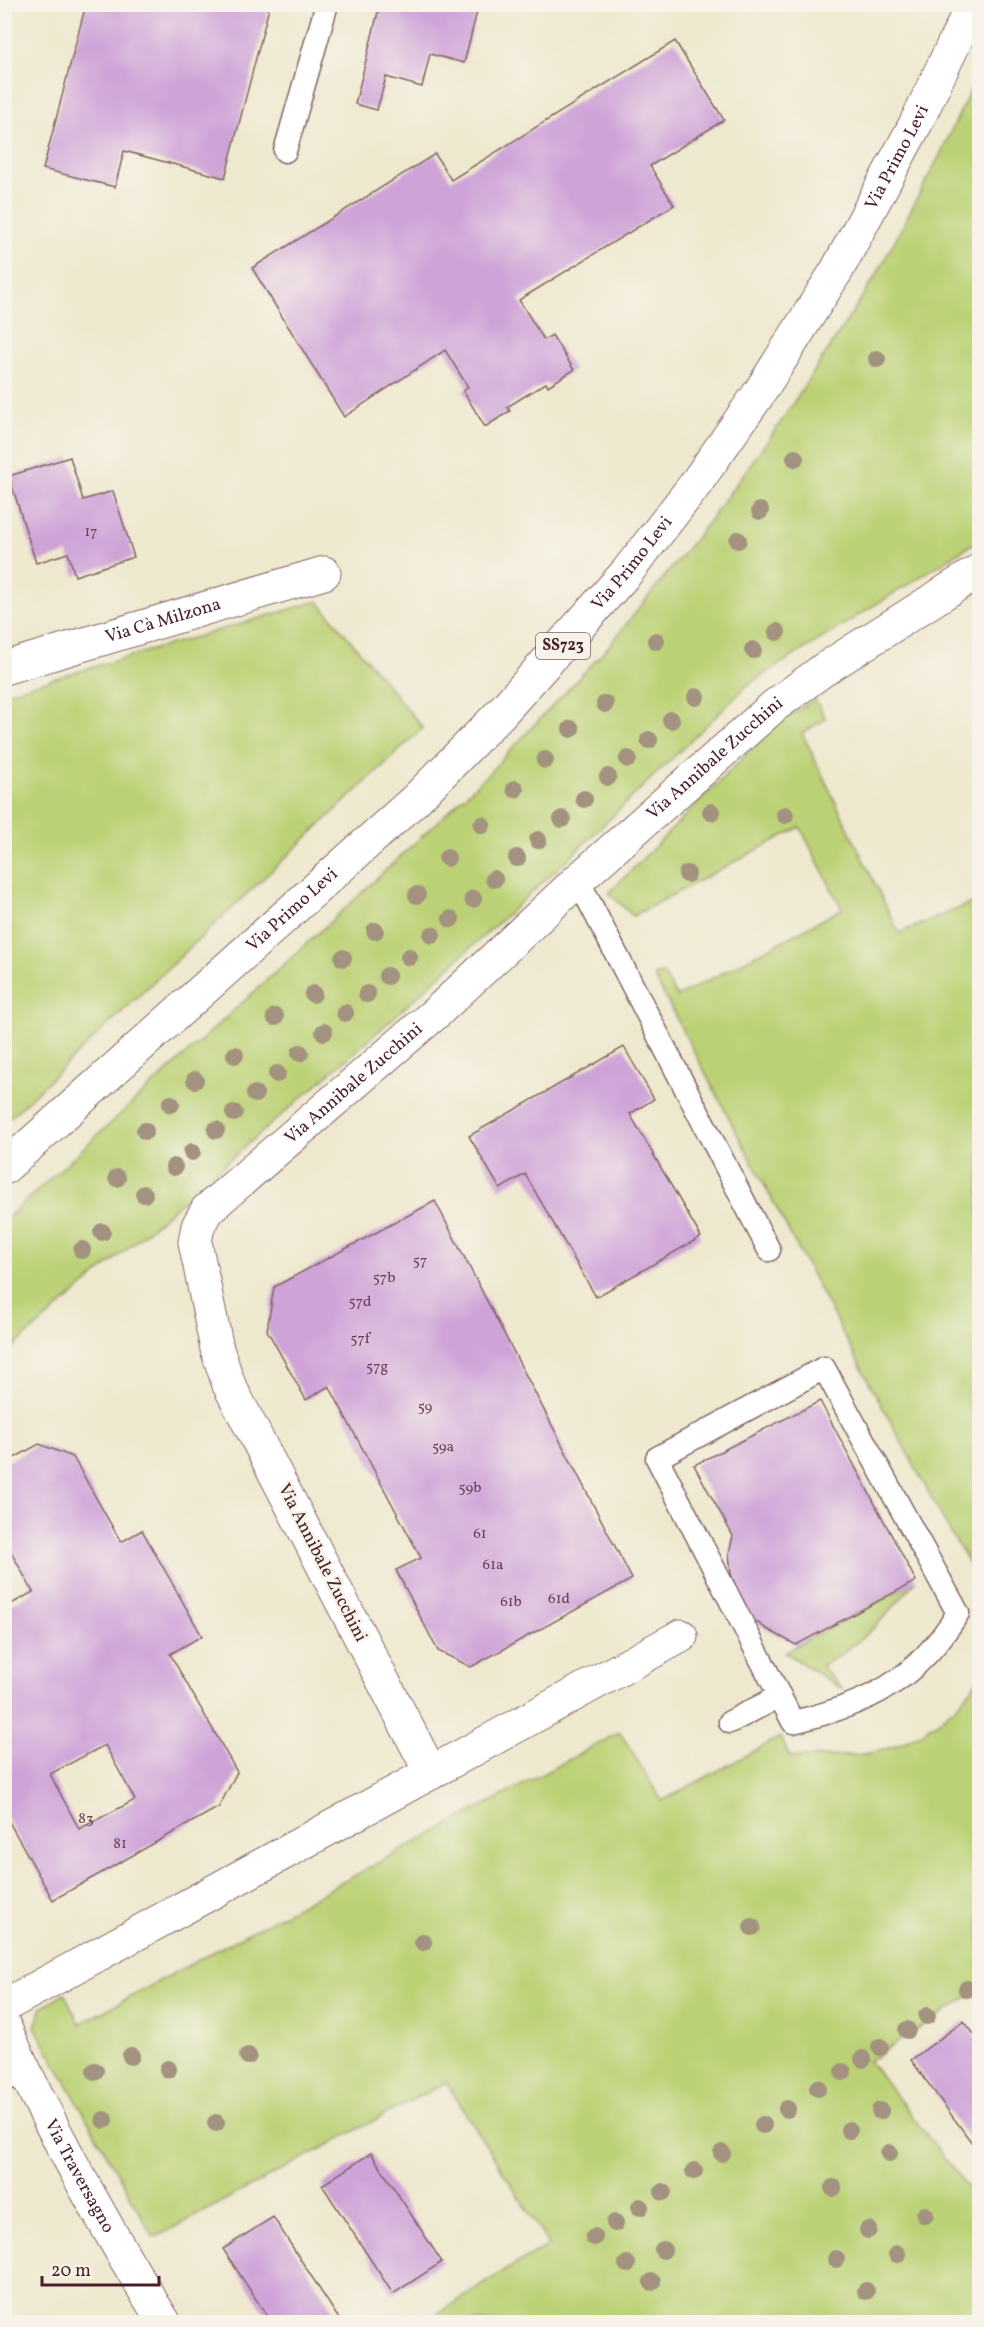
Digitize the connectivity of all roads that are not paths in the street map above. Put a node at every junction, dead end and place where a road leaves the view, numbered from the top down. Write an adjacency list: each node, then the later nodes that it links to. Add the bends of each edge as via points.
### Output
1 (327, 4): 3 (lane)
2 (973, 4): 8 (street, Via Primo Levi / SS723, via 916,123 837,270 760,392 627,573 500,714 416,799)
3 (285, 151)
4 (980, 570): 7 (street, Via Annibale Zucchini, via 823,670 774,706)
5 (324, 573): 6 (street, Via Cà Milzona)
6 (4, 668)
7 (578, 880): 9 (lane); 13 (street, Via Annibale Zucchini, via 438,1011 207,1210 195,1242 217,1349 233,1393)
8 (4, 1167)
9 (769, 1250)
10 (681, 1636): 13 (street)
11 (780, 1696): 11 (lane, via 793,1722 863,1701 926,1656 958,1613 824,1368 657,1458); 12 (lane)
12 (730, 1722)
13 (431, 1773): 14 (street)
14 (4, 2006)
15 (4, 2026): 16 (street, Via Traversagno)
16 (15, 2077): 17 (street, Via Traversagno)
17 (164, 2322)

